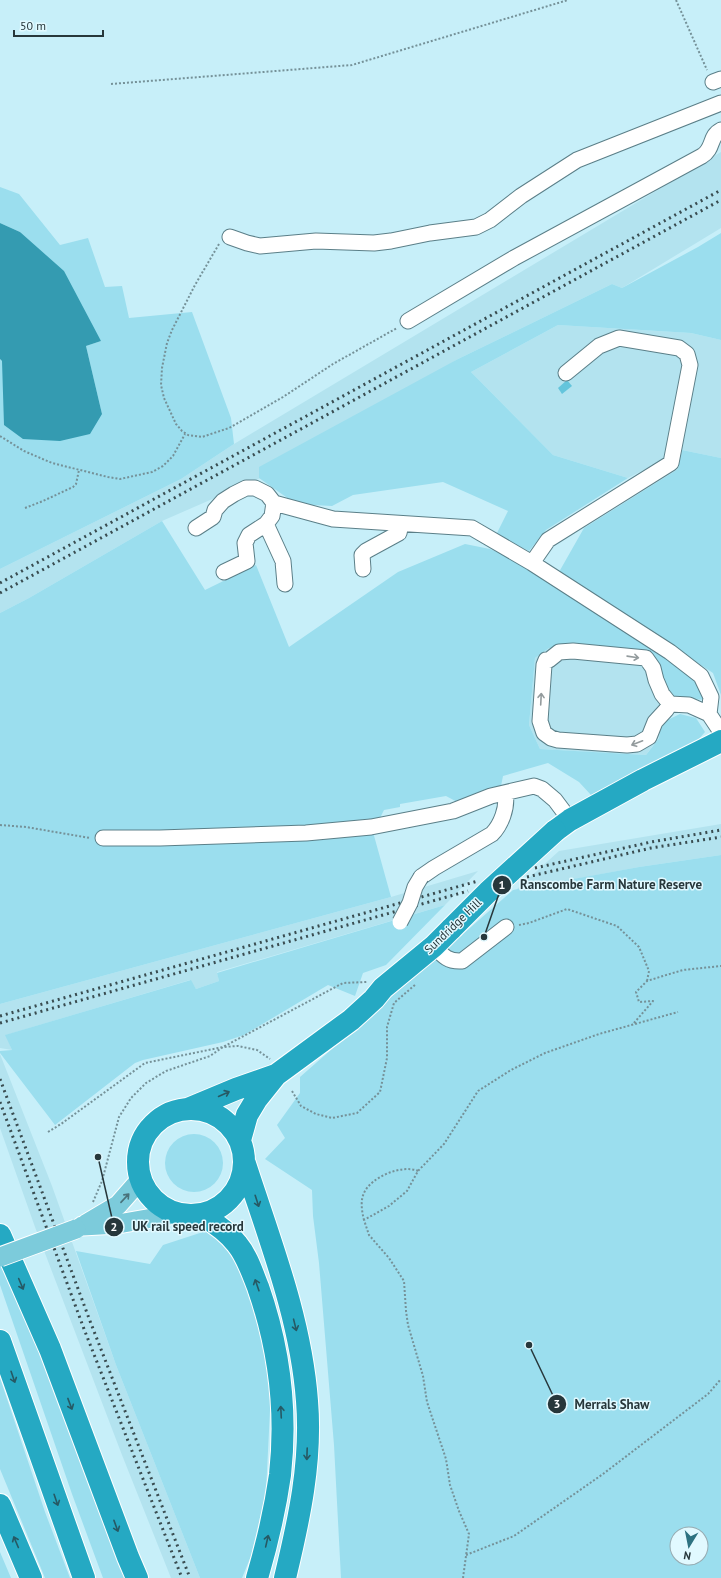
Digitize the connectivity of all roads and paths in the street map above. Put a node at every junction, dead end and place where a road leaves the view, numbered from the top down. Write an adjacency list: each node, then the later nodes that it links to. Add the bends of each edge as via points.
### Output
1 (568, 0): 4 (path, via 352,65)
2 (676, 0): 3 (path)
3 (714, 77)
4 (111, 84)
5 (721, 103): 7 (lane, via 577,160 476,227 374,242 322,241 260,246)
6 (721, 130): 8 (lane, via 714,134 708,150 702,156 514,258)
7 (230, 237): 10 (path, via 225,235 202,272 166,347 161,387 174,421)
8 (408, 321): 10 (path, via 229,428 202,437)
9 (566, 373): 18 (lane, via 599,346 619,338 679,348 687,354 690,365 670,462 548,540)
10 (185, 434): 12 (path, via 170,460 152,472 120,479)
11 (0, 436): 12 (path, via 45,461)
12 (79, 470): 14 (path, via 73,487)
13 (274, 502): 15 (lane, via 272,516); 16 (lane, via 333,519); 17 (lane, via 262,490 246,488 223,501 215,510 213,517)
14 (25, 508)
15 (266, 524): 20 (lane, via 249,535 245,543 247,561); 21 (lane, via 283,561)
16 (401, 524): 18 (lane, via 472,528); 19 (lane, via 399,533 362,555)
17 (196, 528)
18 (532, 562): 23 (lane, via 670,652 701,676 711,697)
19 (363, 569)
20 (224, 572)
21 (285, 584)
22 (670, 704): 22 (lane, one-way to 22, via 655,722 649,737 635,744 554,739 543,731 540,721 544,663 559,652 573,651 646,658 653,668 662,694); 23 (lane, via 689,705)
23 (709, 714): 24 (lane)
24 (721, 732)
25 (721, 741): 28 (highway, Sundridge Hill)
26 (505, 794): 28 (lane, via 529,787 539,787 555,800); 29 (lane, via 489,797 446,813 342,830); 30 (lane, bridge, via 506,804 495,831 421,877)
27 (0, 825): 29 (path)
28 (562, 825): 32 (highway, Sundridge Hill, bridge, via 488,892)
29 (103, 838)
30 (400, 922)
31 (506, 927): 32 (lane, via 462,961 446,959); 34 (path, via 529,923 567,909 617,926 639,947 649,971)
32 (434, 946): 40 (highway, Sundridge Hill, via 383,988 351,1020)
33 (721, 966): 34 (path, via 683,970)
34 (647, 981): 38 (path, via 636,992 639,1002 653,1001)
35 (371, 982): 39 (path, via 343,983)
36 (417, 984): 41 (path, via 394,1003 386,1028 387,1058 380,1092 357,1113 332,1118 316,1114 301,1106)
37 (678, 1012): 38 (path)
38 (633, 1023): 46 (path, via 545,1053 478,1091 444,1144)
39 (223, 1047): 40 (path, via 238,1046 258,1050); 43 (path, via 145,1063); 48 (path, via 210,1056 166,1071 146,1083 131,1098 119,1117 102,1181)
40 (273, 1067): 42 (highway, Sundridge Hill, one-way to 40, via 236,1089); 44 (highway, Sundridge Hill, via 247,1116)
41 (292, 1091)
42 (188, 1109): 44 (highway, via 204,1110 218,1116 231,1127); 47 (highway, via 172,1112 157,1120 146,1132 139,1148 137,1164)
43 (48, 1132)
44 (240, 1140): 45 (highway)
45 (245, 1164): 50 (highway, via 241,1181 232,1197 219,1208); 63 (highway, one-way to 63, via 293,1316 304,1367 308,1402 303,1496)
46 (418, 1171): 51 (path, via 407,1191 389,1206); 51 (path, via 411,1168 388,1173 368,1187 363,1194 361,1210)
47 (140, 1180): 49 (highway, via 156,1203); 52 (main road, one-way to 47, via 118,1204)
48 (90, 1206)
49 (175, 1214): 50 (highway); 52 (main road)
50 (202, 1215): 62 (highway, one-way to 50, via 266,1548 280,1475 281,1396 275,1354 264,1307 244,1254 226,1232)
51 (364, 1220): 58 (path, via 369,1235 404,1281 408,1325 423,1376 427,1402 446,1458 456,1504 469,1534)
52 (79, 1228): 54 (main road, bridge)
53 (0, 1235): 61 (highway, one-way to 61, via 50,1349)
54 (0, 1257)
55 (0, 1341): 60 (highway, one-way to 60)
56 (721, 1379): 58 (path, via 708,1394 603,1474 514,1536)
57 (0, 1505): 59 (highway, one-way to 57)
58 (466, 1555): 64 (path)
59 (31, 1578)
60 (84, 1578)
61 (138, 1578)
62 (257, 1578)
63 (285, 1578)
64 (463, 1578)

